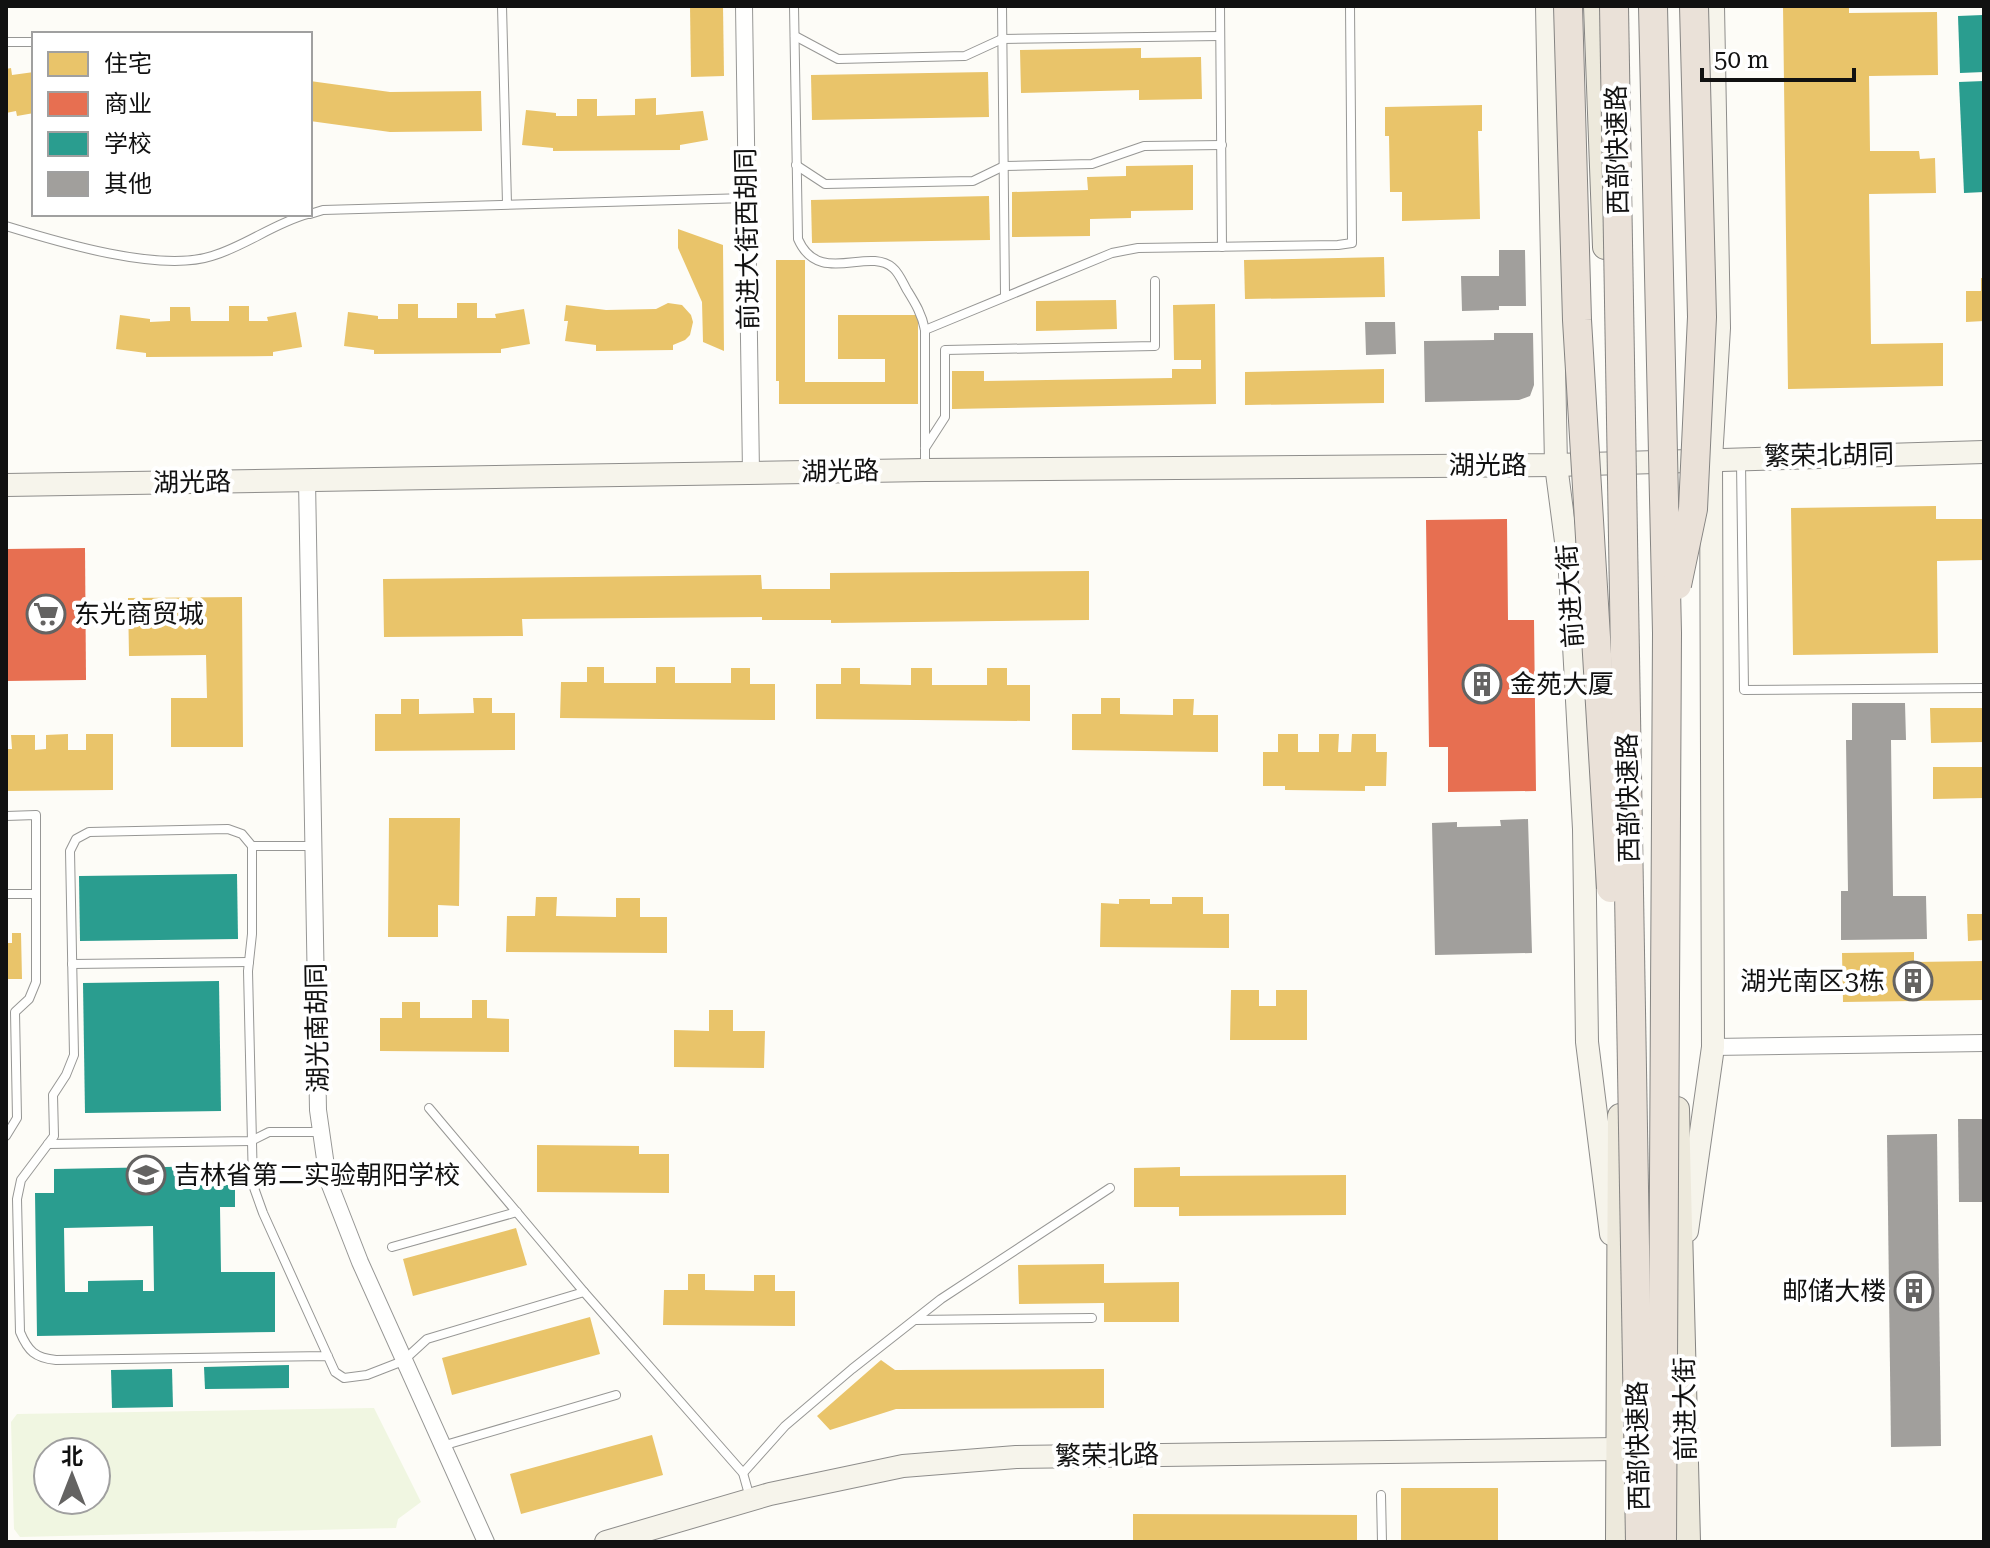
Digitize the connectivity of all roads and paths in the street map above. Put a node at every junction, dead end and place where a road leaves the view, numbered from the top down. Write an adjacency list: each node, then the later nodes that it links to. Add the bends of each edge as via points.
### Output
1 (502, 6): 24 (lane)
2 (744, 6): 23 (street, 前进大街西胡同)
3 (794, 6): 15 (lane)
4 (1002, 6): 17 (lane)
5 (1220, 6): 16 (lane)
6 (1350, 6): 28 (lane, via 1352,243)
7 (1547, 6): 38 (street, 前进大街)
8 (1568, 6): 55 (highway, bridge, via 1577,320 1612,907)
9 (1596, 6): 37 (main road, 前进大街)
10 (1614, 6): 55 (highway, 西部快速路, bridge)
11 (1653, 6): 42 (highway, 西部快速路, bridge)
12 (1666, 6): 36 (main road, 前进大街)
13 (1694, 6): 42 (highway, bridge, via 1702,317 1693,509)
14 (1713, 6): 35 (street, 前进大街, via 1719,328)
15 (795, 36): 17 (lane, via 838,59 965,56); 21 (lane)
16 (1220, 36): 17 (lane); 20 (lane)
17 (1002, 39): 22 (lane)
18 (6, 42): 19 (lane)
19 (32, 42)
20 (1222, 145): 22 (lane, via 1144,146 1092,164); 28 (lane)
21 (796, 165): 22 (lane, via 825,184 973,181); 31 (lane, via 798,239 804,254 821,262 880,262 893,268 922,314)
22 (1004, 166): 30 (lane)
23 (747, 198): 24 (lane); 39 (street, 前进大街西胡同)
24 (507, 204): 25 (lane)
25 (312, 213)
26 (301, 216): 27 (lane, via 209,258 169,261 110,254)
27 (6, 226)
28 (1222, 247): 30 (lane, via 1112,253)
29 (1155, 281): 34 (lane, via 1155,346 945,350 945,417)
30 (1005, 295): 31 (lane)
31 (925, 330): 34 (lane)
32 (1984, 452): 33 (street, 繁荣北胡同)
33 (1741, 457): 35 (street, 繁荣北胡同); 43 (lane, via 1744,690)
34 (925, 459): 38 (street, 湖光路); 39 (street, 湖光路)
35 (1711, 459): 36 (street, 繁荣北胡同); 53 (street, 前进大街)
36 (1674, 460): 37 (street, 湖光路); 63 (main road, 前进大街, via 1675,1031)
37 (1611, 463): 38 (street, 湖光路); 64 (main road, 前进大街, via 1621,1020)
38 (1556, 465): 64 (street, 前进大街, via 1570,572 1587,1042)
39 (751, 472): 40 (street, 湖光路)
40 (307, 480): 41 (street, 湖光路); 46 (street, 湖光南胡同)
41 (6, 485)
42 (1667, 633): 81 (highway, 西部快速路, bridge)
43 (1984, 688)
44 (6, 816): 48 (lane, via 36,815)
45 (252, 846): 46 (lane); 49 (lane); 50 (lane, via 242,834 228,829 89,832 76,839 70,851)
46 (313, 846): 56 (street, 湖光南胡同)
47 (6, 894): 48 (lane)
48 (36, 894): 51 (lane, via 36,982 29,999)
49 (249, 962): 50 (lane); 58 (lane)
50 (72, 964): 59 (lane, via 74,1055 53,1095 54,1136)
51 (11, 1012): 57 (lane, via 17,1118)
52 (1984, 1043): 53 (street)
53 (1713, 1047): 63 (street, 前进大街)
54 (429, 1108): 61 (lane)
55 (1633, 1123): 80 (highway, 西部快速路, bridge)
56 (321, 1132): 58 (lane, via 269,1132); 69 (street, 湖光南胡同, via 328,1180)
57 (6, 1136)
58 (251, 1141): 59 (lane); 68 (lane, via 258,1199)
59 (48, 1144): 68 (lane, via 21,1180 17,1199 20,1332 38,1358)
60 (1110, 1188): 67 (lane)
61 (517, 1212): 62 (lane); 65 (lane)
62 (392, 1247)
63 (1682, 1276): 82 (main road, 前进大街)
64 (1617, 1280): 72 (main road, 前进大街)
65 (584, 1292): 69 (lane, via 427,1339); 73 (lane)
66 (1092, 1318): 67 (lane)
67 (914, 1320): 73 (lane, via 785,1426)
68 (328, 1356): 69 (lane, via 344,1378)
69 (403, 1361): 71 (street, 湖光南胡同)
70 (616, 1395): 71 (lane)
71 (442, 1446): 76 (street, 湖光南胡同)
72 (1617, 1449): 75 (street, 繁荣北路, via 1016,1457 903,1466); 79 (main road, 前进大街)
73 (743, 1473): 75 (lane)
74 (1381, 1495): 78 (lane)
75 (751, 1500): 77 (street, 繁荣北路)
76 (486, 1542)
77 (606, 1542)
78 (1382, 1542)
79 (1618, 1542)
80 (1640, 1542)
81 (1662, 1542)
82 (1688, 1542)

